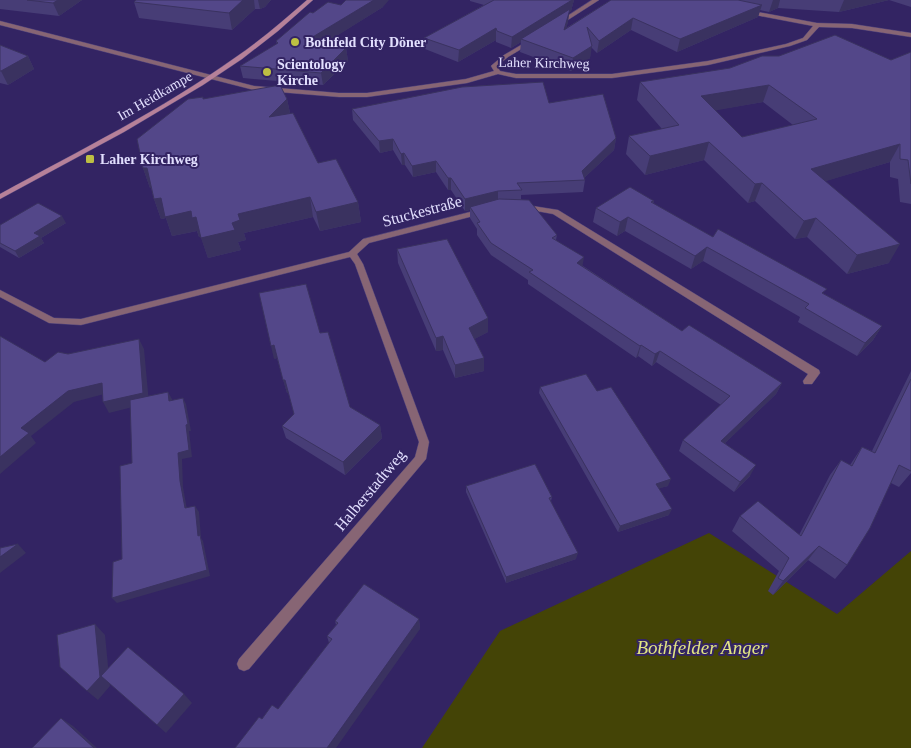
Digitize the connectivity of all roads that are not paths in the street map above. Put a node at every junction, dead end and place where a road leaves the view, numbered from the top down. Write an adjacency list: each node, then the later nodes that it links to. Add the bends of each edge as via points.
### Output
1 (310, 0): 10 (street, Im Heidkampe, via 262,43)
2 (596, 0): 6 (street)
3 (741, 11): 5 (street)
4 (0, 23): 10 (street, Laher Kirchweg)
5 (817, 25): 7 (street, via 852,26); 9 (street, Laher Kirchweg, via 805,39 788,45 700,64 612,76 516,76)
6 (555, 26)
7 (911, 35)
8 (538, 36): 9 (street, via 494,66)
9 (498, 72): 10 (street, Laher Kirchweg, via 466,81 367,95 254,88)
10 (212, 77): 11 (street, Im Heidkampe)
11 (0, 197)
12 (515, 205): 16 (street, via 555,212 816,373)
13 (489, 209): 14 (street, Stuckestraße, via 366,241)
14 (352, 254): 15 (street, Stuckestraße, via 81,322 52,321); 17 (street, Halberstadtweg, via 359,264 424,442 420,459)
15 (0, 293)
16 (808, 381)
17 (244, 664)

